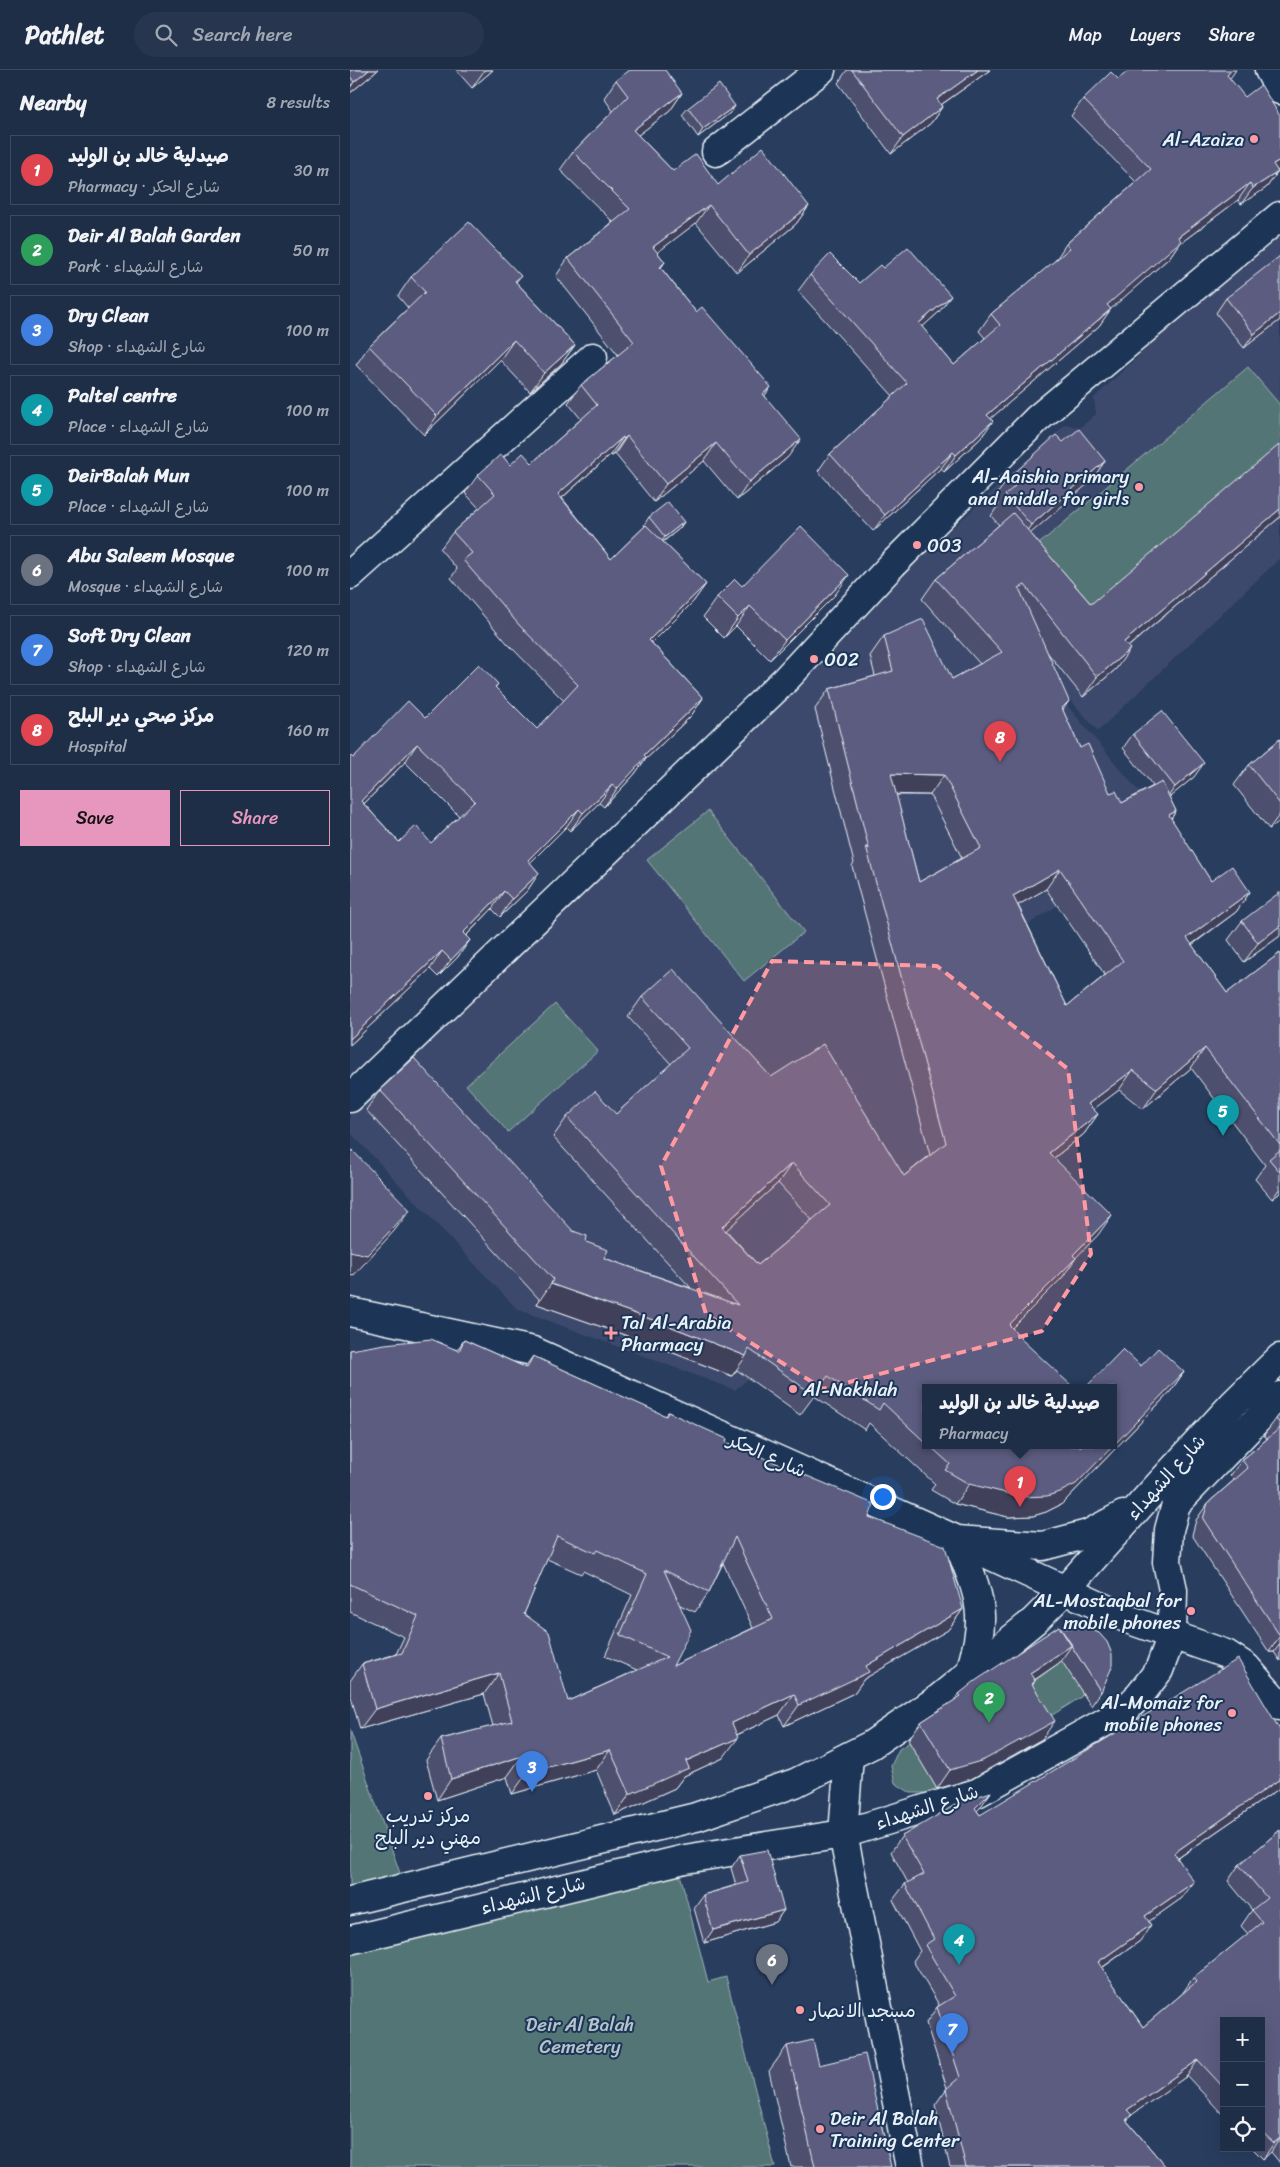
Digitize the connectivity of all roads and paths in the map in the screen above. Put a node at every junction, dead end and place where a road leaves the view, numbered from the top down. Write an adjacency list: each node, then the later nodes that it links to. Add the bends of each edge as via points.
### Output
1 (821, 70): 4 (street)
2 (1268, 70): 3 (street)
3 (1280, 90)
4 (716, 152)
5 (1280, 216): 8 (street, via 1037,419 892,565 785,680)
6 (592, 357): 7 (street)
7 (350, 575)
8 (350, 1098)
9 (350, 1312): 13 (street, شارع الحكر, via 534,1351)
10 (1280, 1358): 12 (street, شارع الشهداء)
11 (1280, 1396): 15 (street, شارع الشهداء, via 1176,1504 1169,1530 1167,1562 1173,1590)
12 (1144, 1501): 13 (street, via 1088,1534 1043,1546); 14 (street, شارع الشهداء)
13 (957, 1540): 14 (street, شارع الحكر); 16 (street, via 972,1578 980,1615)
14 (1066, 1590): 15 (street, شارع الحكر, via 1130,1620); 16 (street, شارع الشهداء, via 1034,1622)
15 (1172, 1635): 17 (street, شارع الحكر, via 1226,1654 1246,1667); 19 (street, شارع الشهداء, via 1159,1670 1123,1712 977,1793)
16 (970, 1673): 18 (street, شارع الشهداء, via 938,1699)
17 (1280, 1706)
18 (849, 1756): 19 (street); 20 (street, شارع الشهداء, via 795,1783 696,1817)
19 (843, 1834): 21 (street, شارع الشهداء, via 685,1859); 22 (street)
20 (350, 1901)
21 (350, 1940)
22 (910, 2167)

